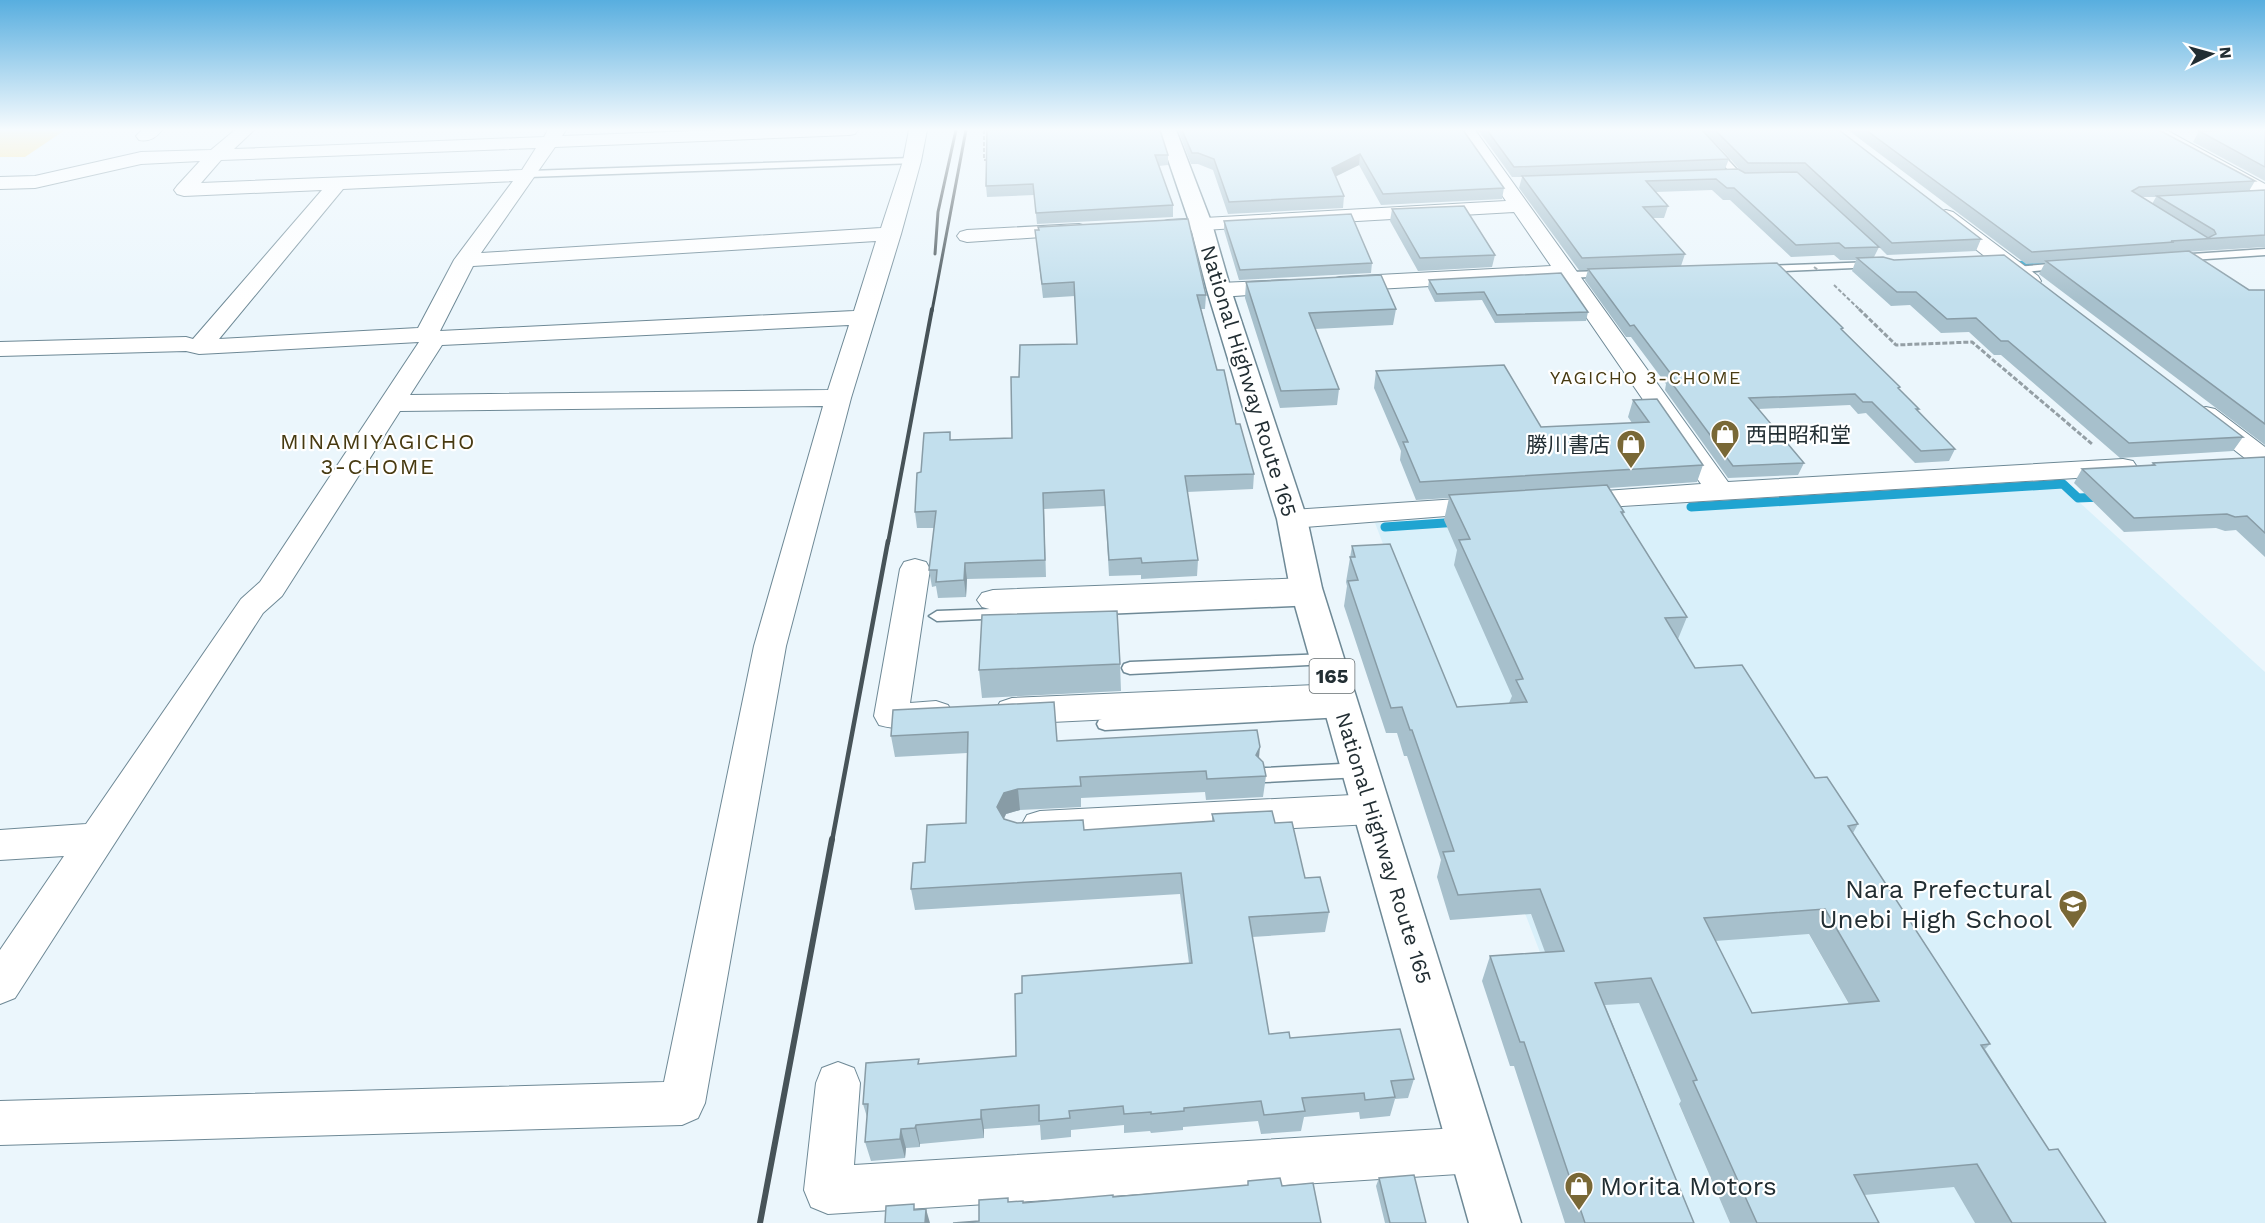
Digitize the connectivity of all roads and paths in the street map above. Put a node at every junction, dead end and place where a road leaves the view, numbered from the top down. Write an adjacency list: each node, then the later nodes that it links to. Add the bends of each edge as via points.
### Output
1 (187, 187): 2 (street, via 184,190)
2 (248, 187)
3 (335, 187): 34 (street)
4 (519, 187): 19 (street)
5 (904, 187): 15 (street)
6 (1187, 187): 12 (highway, National Highway Route 165 / 165)
7 (1512, 187): 11 (street)
8 (2248, 187): 9 (street)
9 (2261, 195)
10 (1929, 203): 22 (street)
11 (1521, 206): 12 (street); 27 (street)
12 (1201, 224): 13 (street); 30 (highway, National Highway Route 165 / 165)
13 (1154, 226)
14 (1095, 229): 16 (street)
15 (891, 234): 19 (street); 32 (street)
16 (967, 236)
17 (2265, 252): 18 (lane)
18 (2165, 259)
19 (465, 260): 33 (street)
20 (1967, 261): 22 (street)
21 (1888, 264): 25 (lane)
22 (2008, 264): 23 (lane); 31 (street)
23 (2073, 266)
24 (1814, 267): 26 (path, bridge)
25 (1746, 269)
26 (1818, 270)
27 (1566, 274): 28 (lane); 30 (street); 43 (street)
28 (1615, 274)
29 (1827, 279): 42 (path, via 1896,345 1972,342)
30 (1219, 290): 46 (highway, National Highway Route 165 / 165)
31 (2053, 298)
32 (865, 317): 33 (street); 36 (street)
33 (430, 336): 34 (street); 37 (street)
34 (199, 347): 35 (street, via 186,344)
35 (0, 349)
36 (838, 398): 37 (street); 63 (street, via 770,646 682,1103)
37 (392, 403): 59 (street, via 271,589 252,606)
38 (2191, 404): 39 (street)
39 (2265, 460): 40 (street)
40 (2231, 462)
41 (2152, 466): 42 (street)
42 (2118, 467): 43 (street)
43 (1720, 491): 44 (street)
44 (1554, 502)
45 (1518, 504): 46 (street)
46 (1292, 519): 48 (highway, National Highway Route 165 / 165)
47 (915, 569): 53 (street, via 891,716)
48 (1308, 595): 49 (street); 50 (lane); 51 (highway, National Highway Route 165 / 165)
49 (993, 600)
50 (937, 616)
51 (1327, 659): 52 (lane); 53 (highway, National Highway Route 165 / 165)
52 (1130, 668)
53 (1340, 703): 54 (lane); 55 (highway, National Highway Route 165 / 165)
54 (1105, 724)
55 (1360, 770): 56 (lane); 57 (highway, National Highway Route 165 / 165)
56 (1265, 775)
57 (1372, 809): 58 (street); 64 (highway, National Highway Route 165 / 165)
58 (1020, 827)
59 (99, 839): 60 (street); 61 (street)
60 (0, 845)
61 (0, 985)
62 (838, 1083): 64 (street, via 828,1190)
63 (0, 1123)
64 (1474, 1150): 65 (highway, National Highway Route 165 / 165)
65 (1495, 1223)

